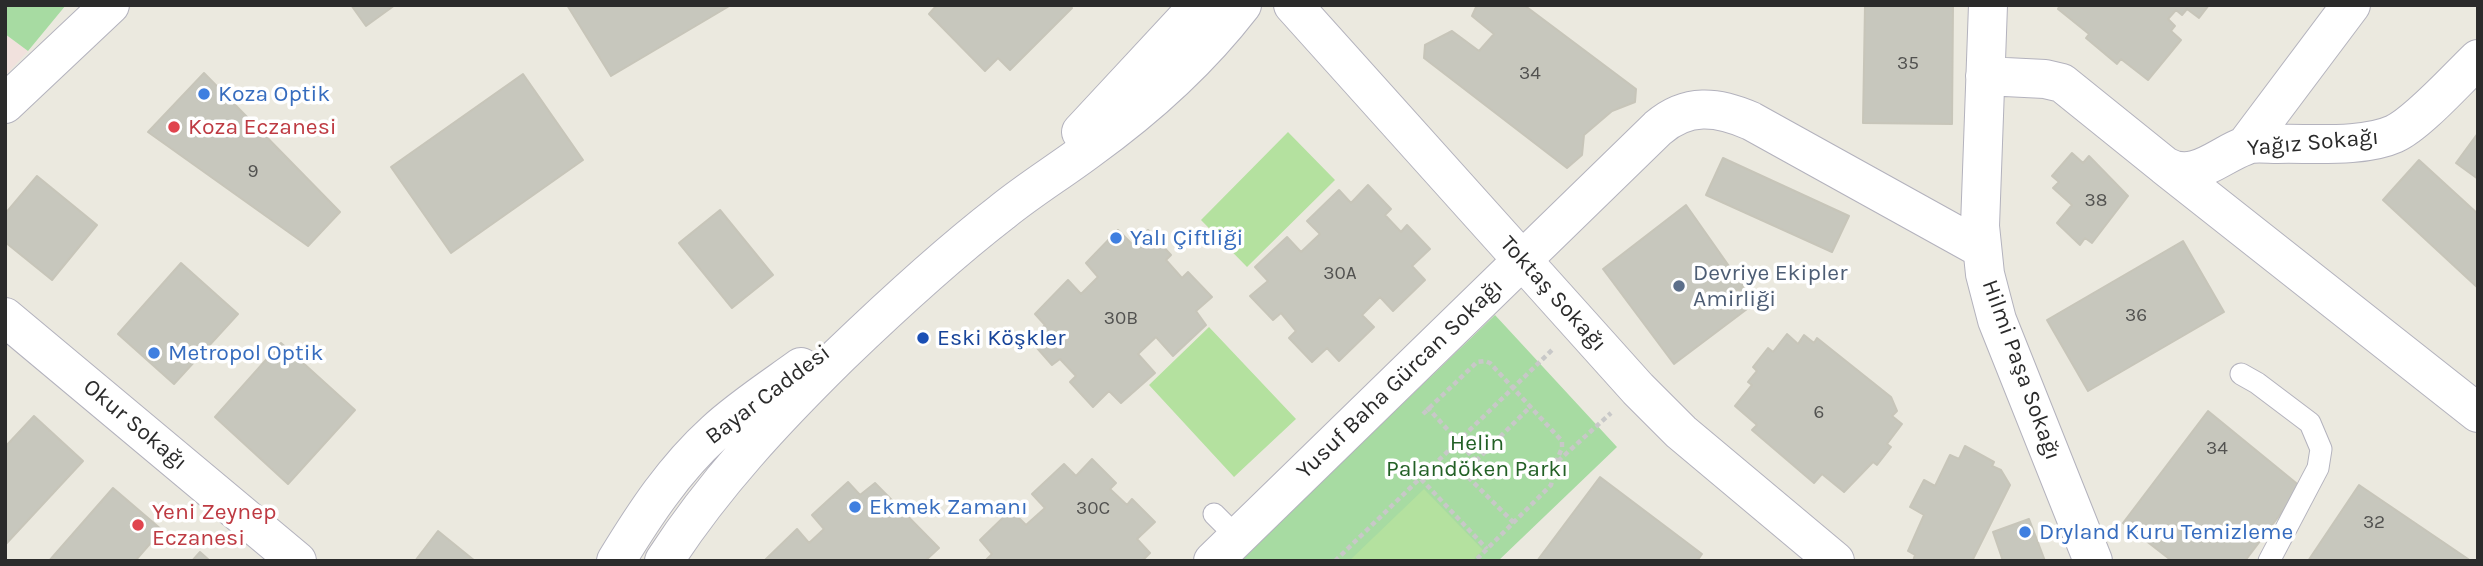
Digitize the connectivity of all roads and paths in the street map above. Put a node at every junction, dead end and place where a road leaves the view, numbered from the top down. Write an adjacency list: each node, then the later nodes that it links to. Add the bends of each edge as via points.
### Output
1 (110, 5): 9 (street)
2 (1199, 5): 12 (street, Bayar Caddesi)
3 (1242, 5): 12 (street, Bayar Caddesi, via 1183,84)
4 (1293, 5): 14 (street, Toktaş Sokağı)
5 (1988, 5): 8 (street, Hilmi Paşa Sokağı)
6 (2351, 5): 10 (street)
7 (2478, 59): 10 (street, Yağız Sokağı, via 2410,124 2390,136)
8 (1985, 76): 11 (street, via 2062,83); 13 (street, Hilmi Paşa Sokağı)
9 (5, 104)
10 (2246, 145): 11 (street, Yağız Sokağı, via 2194,170)
11 (2165, 166): 24 (street)
12 (1023, 195): 15 (street, Bayar Caddesi)
13 (1982, 249): 14 (street, Yusuf Baha Gürcan Sokağı, via 1751,121 1707,109 1688,111 1665,122); 39 (street, Hilmi Paşa Sokağı, via 1997,320)
14 (1522, 260): 17 (street, Toktaş Sokağı); 19 (street, Yusuf Baha Gürcan Sokağı)
15 (885, 312): 34 (street, Bayar Caddesi, via 716,430 670,480); 35 (street, Bayar Caddesi, via 742,456)
16 (5, 317): 33 (street, Okur Sokağı)
17 (1579, 324): 20 (path); 21 (street, Toktaş Sokağı)
18 (2241, 374): 40 (lane, via 2310,423 2321,449 2318,468)
19 (1401, 377): 23 (path); 31 (street, Yusuf Baha Gürcan Sokağı)
20 (1514, 388): 22 (path); 23 (path, via 1490,363 1480,361); 26 (path)
21 (1638, 389): 28 (path); 38 (street, Toktaş Sokağı, via 1681,432)
22 (1531, 406): 27 (path); 28 (path, via 1562,441)
23 (1429, 409): 25 (path); 26 (path)
24 (2478, 413)
25 (1419, 418)
26 (1459, 442): 27 (path); 29 (path)
27 (1476, 461): 30 (path, via 1466,471 1468,477)
28 (1555, 464): 30 (path, via 1551,485)
29 (1421, 479): 32 (path); 36 (path)
30 (1514, 523): 32 (path)
31 (1222, 537)
32 (1487, 549): 37 (path)
33 (297, 561)
34 (615, 561)
35 (664, 561)
36 (1335, 561)
37 (1475, 561)
38 (1835, 561)
39 (2093, 561)
40 (2269, 561)

